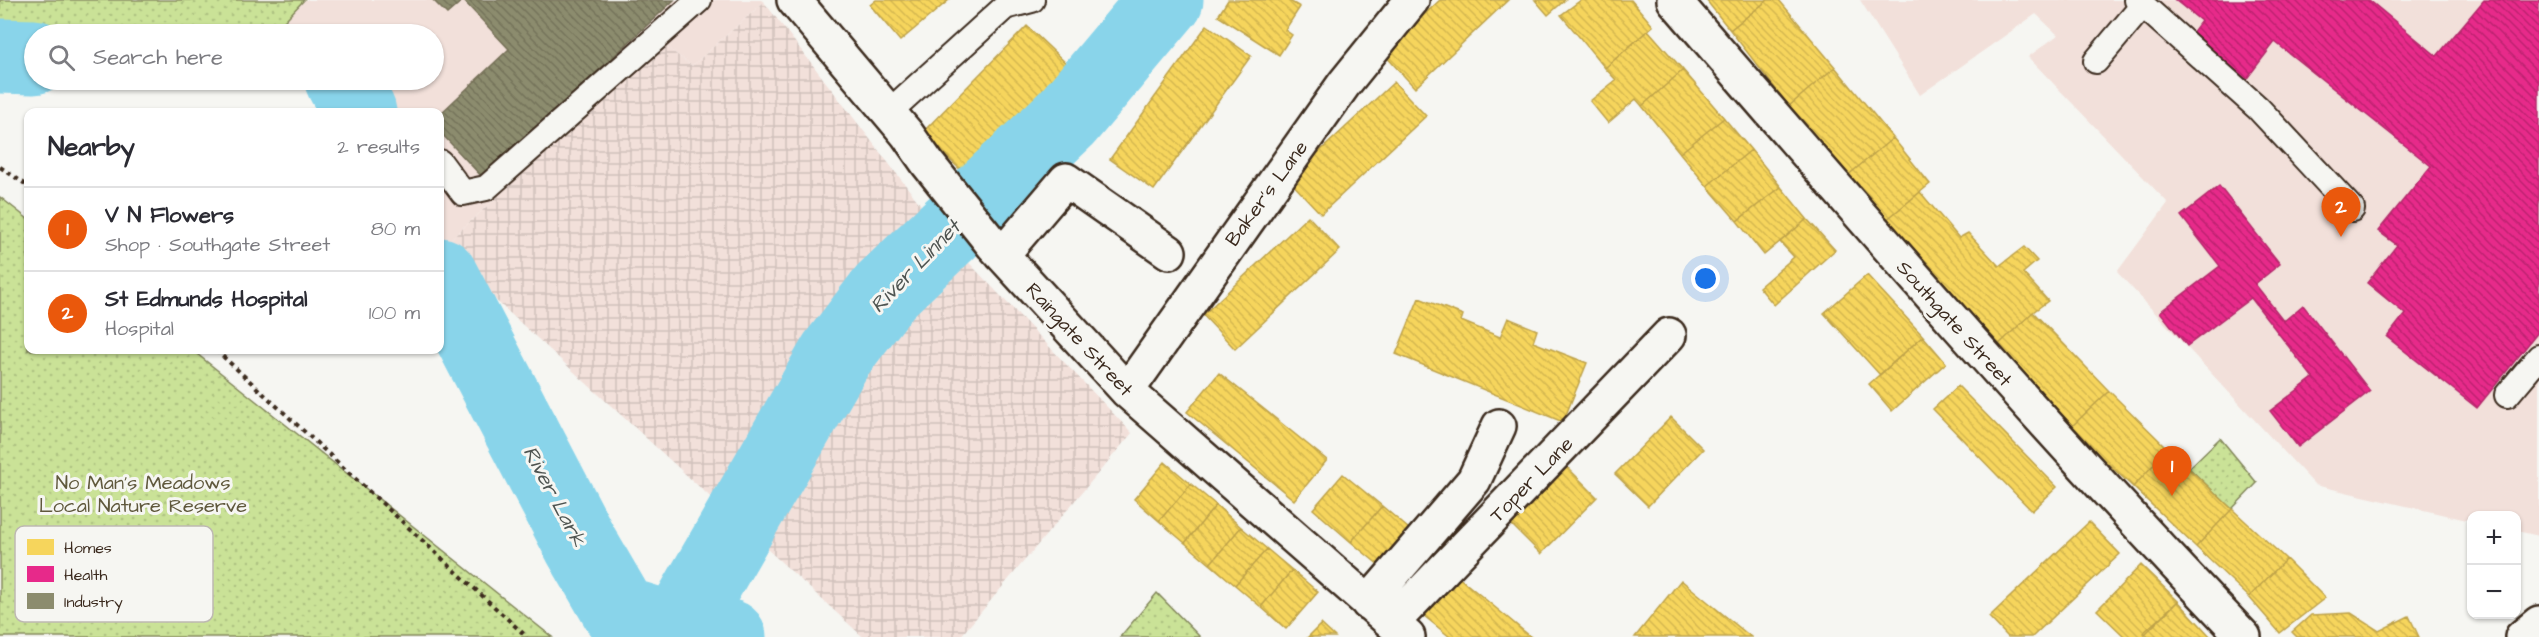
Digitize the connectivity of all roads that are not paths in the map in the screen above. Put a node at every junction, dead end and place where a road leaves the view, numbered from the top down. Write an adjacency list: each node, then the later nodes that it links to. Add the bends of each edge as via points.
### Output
1 (699, 0): 9 (lane, via 486,188 464,194)
2 (794, 0): 8 (street, Raingate Street)
3 (1032, 0): 8 (lane, via 1005,7)
4 (1412, 0): 15 (street, Baker's Lane, via 1344,84)
5 (1674, 0): 20 (street, Southgate Street, via 2121,509)
6 (2140, 3): 7 (lane); 10 (lane, via 2258,108)
7 (2096, 61)
8 (889, 112): 11 (street, Raingate Street)
9 (444, 167)
10 (2352, 209)
11 (997, 250): 12 (street, via 1066,180); 15 (street, Raingate Street)
12 (1169, 252)
13 (1669, 335): 18 (street, Toper Lane)
14 (2539, 357): 16 (lane)
15 (1126, 391): 18 (street, Raingate Street)
16 (2507, 395)
17 (1499, 426): 18 (street, Toper Lane, via 1474,480)
18 (1389, 621)
19 (2539, 623): 21 (street)
20 (2244, 637)
21 (2522, 637)

